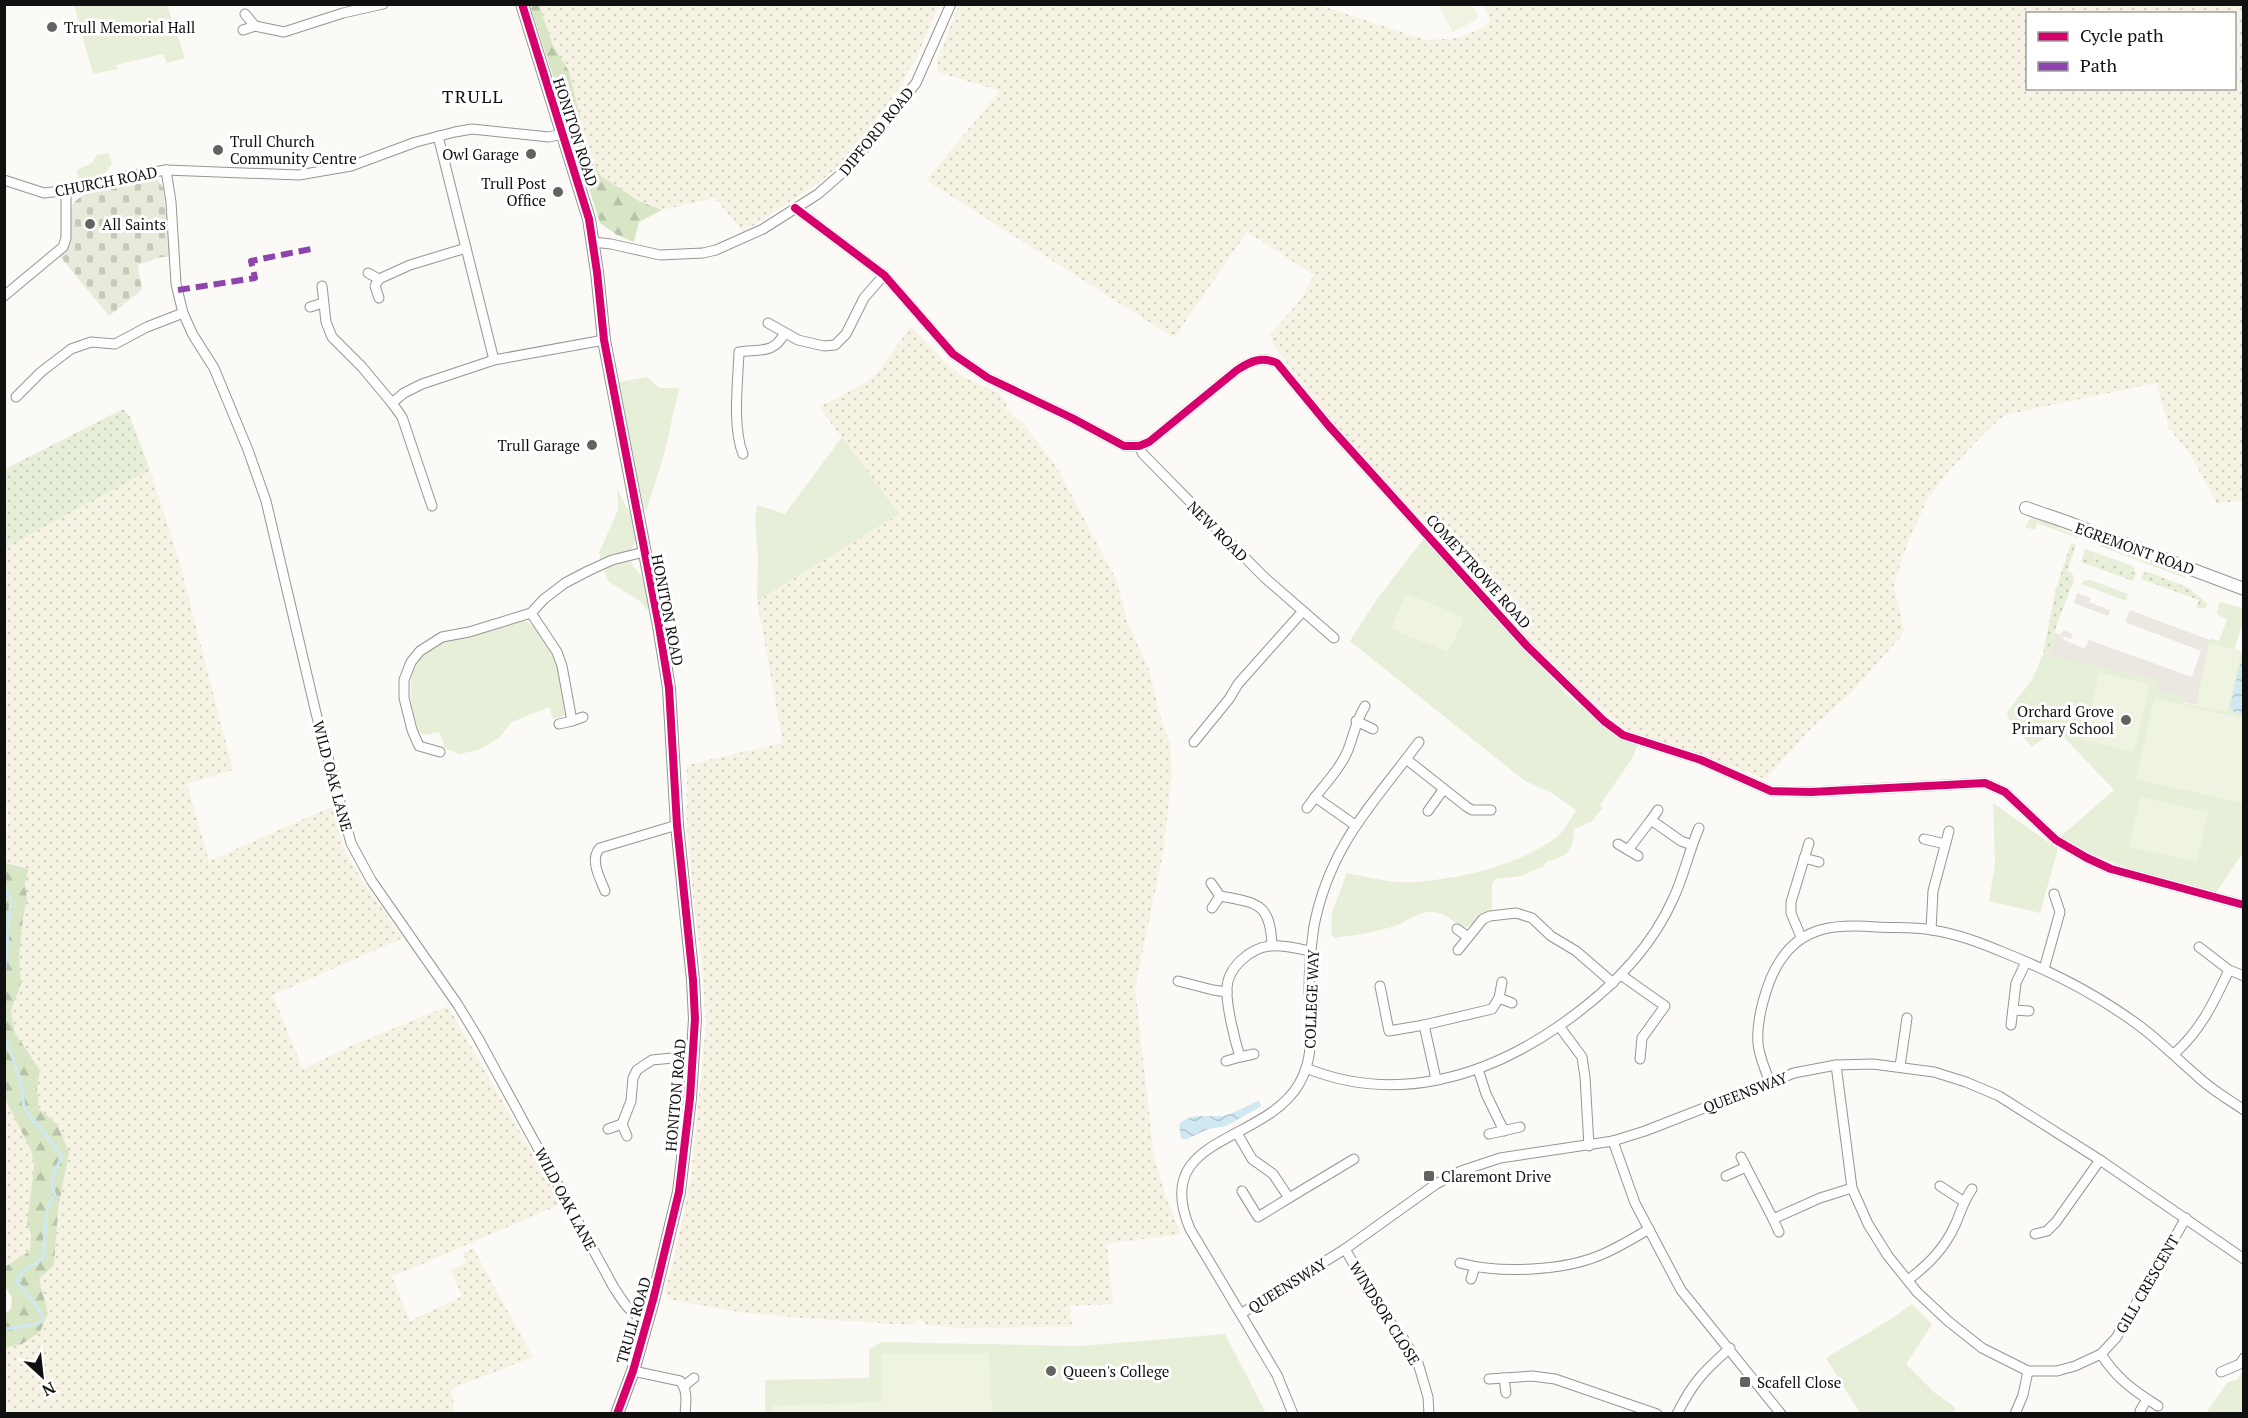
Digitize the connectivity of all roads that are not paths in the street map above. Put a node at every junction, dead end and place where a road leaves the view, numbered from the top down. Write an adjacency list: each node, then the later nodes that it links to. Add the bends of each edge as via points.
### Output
1 (383, 4): 5 (street, via 284,32)
2 (522, 4): 7 (street, HONITON ROAD)
3 (951, 4): 12 (street, DIPFORD ROAD, via 916,83 836,181)
4 (245, 14): 5 (street)
5 (255, 26): 6 (street)
6 (243, 30)
7 (562, 134): 8 (street, CHURCH ROAD, via 549,137 472,129); 13 (street, HONITON ROAD, via 590,219)
8 (438, 136): 9 (street, CHURCH ROAD, via 373,160 322,172 269,175); 14 (street)
9 (166, 170): 11 (street, CHURCH ROAD); 23 (street, WILD OAK LANE, via 176,284)
10 (4, 180): 11 (street, CHURCH ROAD, via 44,193)
11 (66, 191): 19 (street, via 63,246)
12 (795, 208): 13 (street, DIPFORD ROAD, via 736,242 703,253 660,255); 16 (street)
13 (593, 243): 26 (street, HONITON ROAD)
14 (466, 248): 17 (street); 29 (street)
15 (368, 273): 17 (street)
16 (884, 275): 25 (street, via 864,298 846,334 835,345 824,346); 32 (street, via 953,354 988,378 1113,442)
17 (379, 279): 20 (street, via 375,286)
18 (322, 286): 21 (street)
19 (4, 297)
20 (379, 298)
21 (323, 303): 22 (street); 31 (street, via 332,337)
22 (310, 307)
23 (183, 313): 30 (street, via 115,344 91,342 71,349); 157 (street, WILD OAK LANE, via 213,368 266,501 351,843 371,880 478,1038 619,1295 635,1315)
24 (768, 323): 25 (street)
25 (784, 334): 28 (street, via 774,347)
26 (603, 340): 29 (street); 36 (street, HONITON ROAD)
27 (728, 352): 28 (street)
28 (739, 352): 33 (street, via 738,427)
29 (495, 360): 31 (street, via 422,384)
30 (16, 397)
31 (392, 403): 34 (street, via 405,426 424,497)
32 (1139, 446): 38 (street, NEW ROAD, via 1264,577); 75 (street, COMEYTROWE ROAD, via 1238,370 1250,362 1269,359 1285,370 1329,425 1527,646 1623,735 1701,760 1771,791 1985,783 2005,792 2056,840 2087,858)
33 (743, 454)
34 (432, 506)
35 (2026, 508): 37 (street, EGREMONT ROAD)
36 (644, 552): 39 (street, via 588,571 558,589); 58 (street, HONITON ROAD, via 669,688)
37 (2244, 589)
38 (1303, 611): 40 (street, NEW ROAD); 47 (street, via 1249,671)
39 (531, 613): 43 (street, via 557,652); 49 (street, via 442,637 425,646 411,662 404,680 404,698 412,730 419,746)
40 (1334, 638)
41 (1365, 706): 44 (street)
42 (583, 717): 43 (street)
43 (572, 721): 45 (street)
44 (1356, 721): 46 (street); 52 (street, via 1342,762)
45 (559, 724)
46 (1373, 729)
47 (1194, 742)
48 (1419, 742): 50 (street, COLLEGE WAY)
49 (441, 752)
50 (1406, 759): 51 (street); 59 (street, COLLEGE WAY)
51 (1443, 790): 54 (street, via 1472,815); 56 (street)
52 (1316, 797): 53 (street); 59 (street)
53 (1307, 808)
54 (1491, 810)
55 (1658, 810): 57 (street)
56 (1428, 811)
57 (1651, 820): 66 (street); 67 (street)
58 (677, 825): 72 (street, via 600,848 594,859); 111 (street, HONITON ROAD, via 693,980)
59 (1355, 825): 86 (street, COLLEGE WAY, via 1330,870)
60 (1699, 828): 66 (street)
61 (1949, 831): 65 (street)
62 (1924, 839): 65 (street)
63 (1809, 843): 69 (street)
64 (1618, 844): 67 (street)
65 (1945, 844): 80 (street, via 1933,891)
66 (1692, 845): 90 (street, via 1661,925)
67 (1628, 850): 68 (street)
68 (1638, 856)
69 (1804, 858): 70 (street); 82 (street, via 1791,902 1791,913)
70 (1819, 862)
71 (1210, 882): 74 (street)
72 (605, 891)
73 (2054, 894): 88 (street, via 2060,912)
74 (1220, 896): 76 (street); 83 (street, via 1262,909 1268,915)
75 (2244, 905)
76 (1212, 908)
77 (1548, 915): 78 (street)
78 (1539, 923): 81 (street, via 1516,913 1490,915); 94 (street)
79 (1457, 929): 81 (street)
80 (1930, 930): 82 (street, via 1841,926); 87 (street, via 1964,937)
81 (1468, 937): 85 (street)
82 (1801, 937): 120 (street, via 1777,966 1761,1012 1758,1046)
83 (1272, 945): 86 (street); 96 (street, via 1244,957 1230,975)
84 (2199, 947): 89 (street)
85 (1458, 950)
86 (1311, 951): 117 (street, COLLEGE WAY, via 1310,1052)
87 (2026, 962): 88 (street); 101 (street, via 2016,983)
88 (2044, 969): 110 (street, via 2101,1000)
89 (2229, 970): 91 (street); 110 (street, via 2202,1025)
90 (1621, 975): 94 (street); 100 (street)
91 (2244, 976)
92 (1178, 981): 96 (street)
93 (1502, 982): 98 (street)
94 (1613, 983): 106 (street)
95 (1380, 986): 107 (street)
96 (1227, 992): 112 (street)
97 (1672, 996): 100 (street)
98 (1499, 998): 99 (street); 104 (street, via 1492,1009)
99 (1512, 1003)
100 (1665, 1006): 113 (street, via 1642,1038)
101 (2013, 1010): 102 (street); 105 (street)
102 (2029, 1011)
103 (1907, 1018): 116 (street)
104 (1424, 1024): 107 (street); 119 (street)
105 (2011, 1025)
106 (1559, 1026): 118 (street, via 1522,1051); 130 (street, via 1582,1058)
107 (1389, 1031): 108 (street)
108 (1391, 1041)
109 (1254, 1054): 112 (street)
110 (2174, 1054): 121 (street, via 2197,1077)
111 (693, 1056): 122 (street, via 652,1060 637,1070); 148 (street, HONITON ROAD, via 686,1144)
112 (1240, 1057): 114 (street)
113 (1640, 1059)
114 (1226, 1060)
115 (1836, 1065): 116 (street, QUEENSWAY); 120 (street, QUEENSWAY); 137 (street, GILL CRESCENT)
116 (1900, 1066): 133 (street, QUEENSWAY, via 1955,1078 1999,1096)
117 (1306, 1068): 119 (street, via 1364,1085 1393,1086); 126 (street, COLLEGE WAY, via 1299,1084 1277,1108)
118 (1478, 1069): 119 (street); 125 (street)
119 (1436, 1079)
120 (1770, 1082): 129 (street, QUEENSWAY)
121 (2244, 1110)
122 (622, 1124): 124 (street); 128 (street)
123 (1520, 1127): 125 (street)
124 (608, 1129)
125 (1504, 1131): 127 (street)
126 (1237, 1132): 140 (street, via 1252,1159 1273,1174); 156 (street, COLLEGE WAY, via 1197,1158 1182,1179 1180,1195 1190,1229)
127 (1489, 1134)
128 (627, 1136)
129 (1613, 1142): 130 (street, QUEENSWAY); 146 (street)
130 (1589, 1146): 150 (street, QUEENSWAY, via 1500,1158 1461,1171 1430,1188)
131 (1741, 1157): 134 (street)
132 (1354, 1159): 140 (street)
133 (2100, 1160): 143 (street, QUEENSWAY); 149 (street, via 2056,1222 2047,1231)
134 (1746, 1167): 135 (street); 144 (street)
135 (1726, 1176)
136 (1940, 1186): 141 (street)
137 (1852, 1188): 144 (street); 155 (street, GILL CRESCENT, via 1868,1224)
138 (1972, 1189): 141 (street)
139 (1242, 1191): 142 (street)
140 (1289, 1198): 142 (street)
141 (1963, 1201): 155 (street, via 1937,1255)
142 (1258, 1217): 145 (street)
143 (2186, 1218): 151 (street, QUEENSWAY); 159 (street, GILL CRESCENT, via 2116,1338)
144 (1773, 1219): 147 (street)
145 (1264, 1227)
146 (1649, 1229): 153 (street, via 1602,1255 1571,1264); 158 (street, via 1691,1304)
147 (1779, 1232)
148 (670, 1233): 157 (street, TRULL ROAD)
149 (2035, 1234)
150 (1345, 1249): 156 (street, QUEENSWAY); 175 (street, WINDSOR CLOSE, via 1381,1311 1418,1363)
151 (2243, 1258)
152 (1460, 1263): 153 (street)
153 (1475, 1267): 154 (street)
154 (1471, 1279)
155 (1908, 1280): 162 (street, GILL CRESCENT, via 1948,1322 1982,1348)
156 (1242, 1313): 174 (street, COLLEGE WAY, via 1277,1375)
157 (647, 1321): 161 (street, TRULL ROAD)
158 (1730, 1348): 177 (street, via 1692,1384); 178 (street)
159 (2101, 1354): 162 (street, GILL CRESCENT, via 2057,1371); 169 (street, via 2112,1371)
160 (2244, 1358): 163 (street, via 2240,1364)
161 (633, 1371): 167 (street, via 680,1381); 172 (street, TRULL ROAD)
162 (2028, 1371): 179 (street)
163 (2221, 1372)
164 (694, 1378): 167 (street)
165 (1504, 1378): 166 (street); 168 (street); 176 (street, via 1555,1379)
166 (1489, 1379)
167 (684, 1386): 173 (street)
168 (1506, 1393)
169 (2147, 1399): 170 (street); 171 (street)
170 (2158, 1406)
171 (2140, 1411)
172 (617, 1413)
173 (685, 1413)
174 (1293, 1413)
175 (1429, 1413)
176 (1657, 1413)
177 (1677, 1413)
178 (1781, 1413)
179 (2015, 1413)

